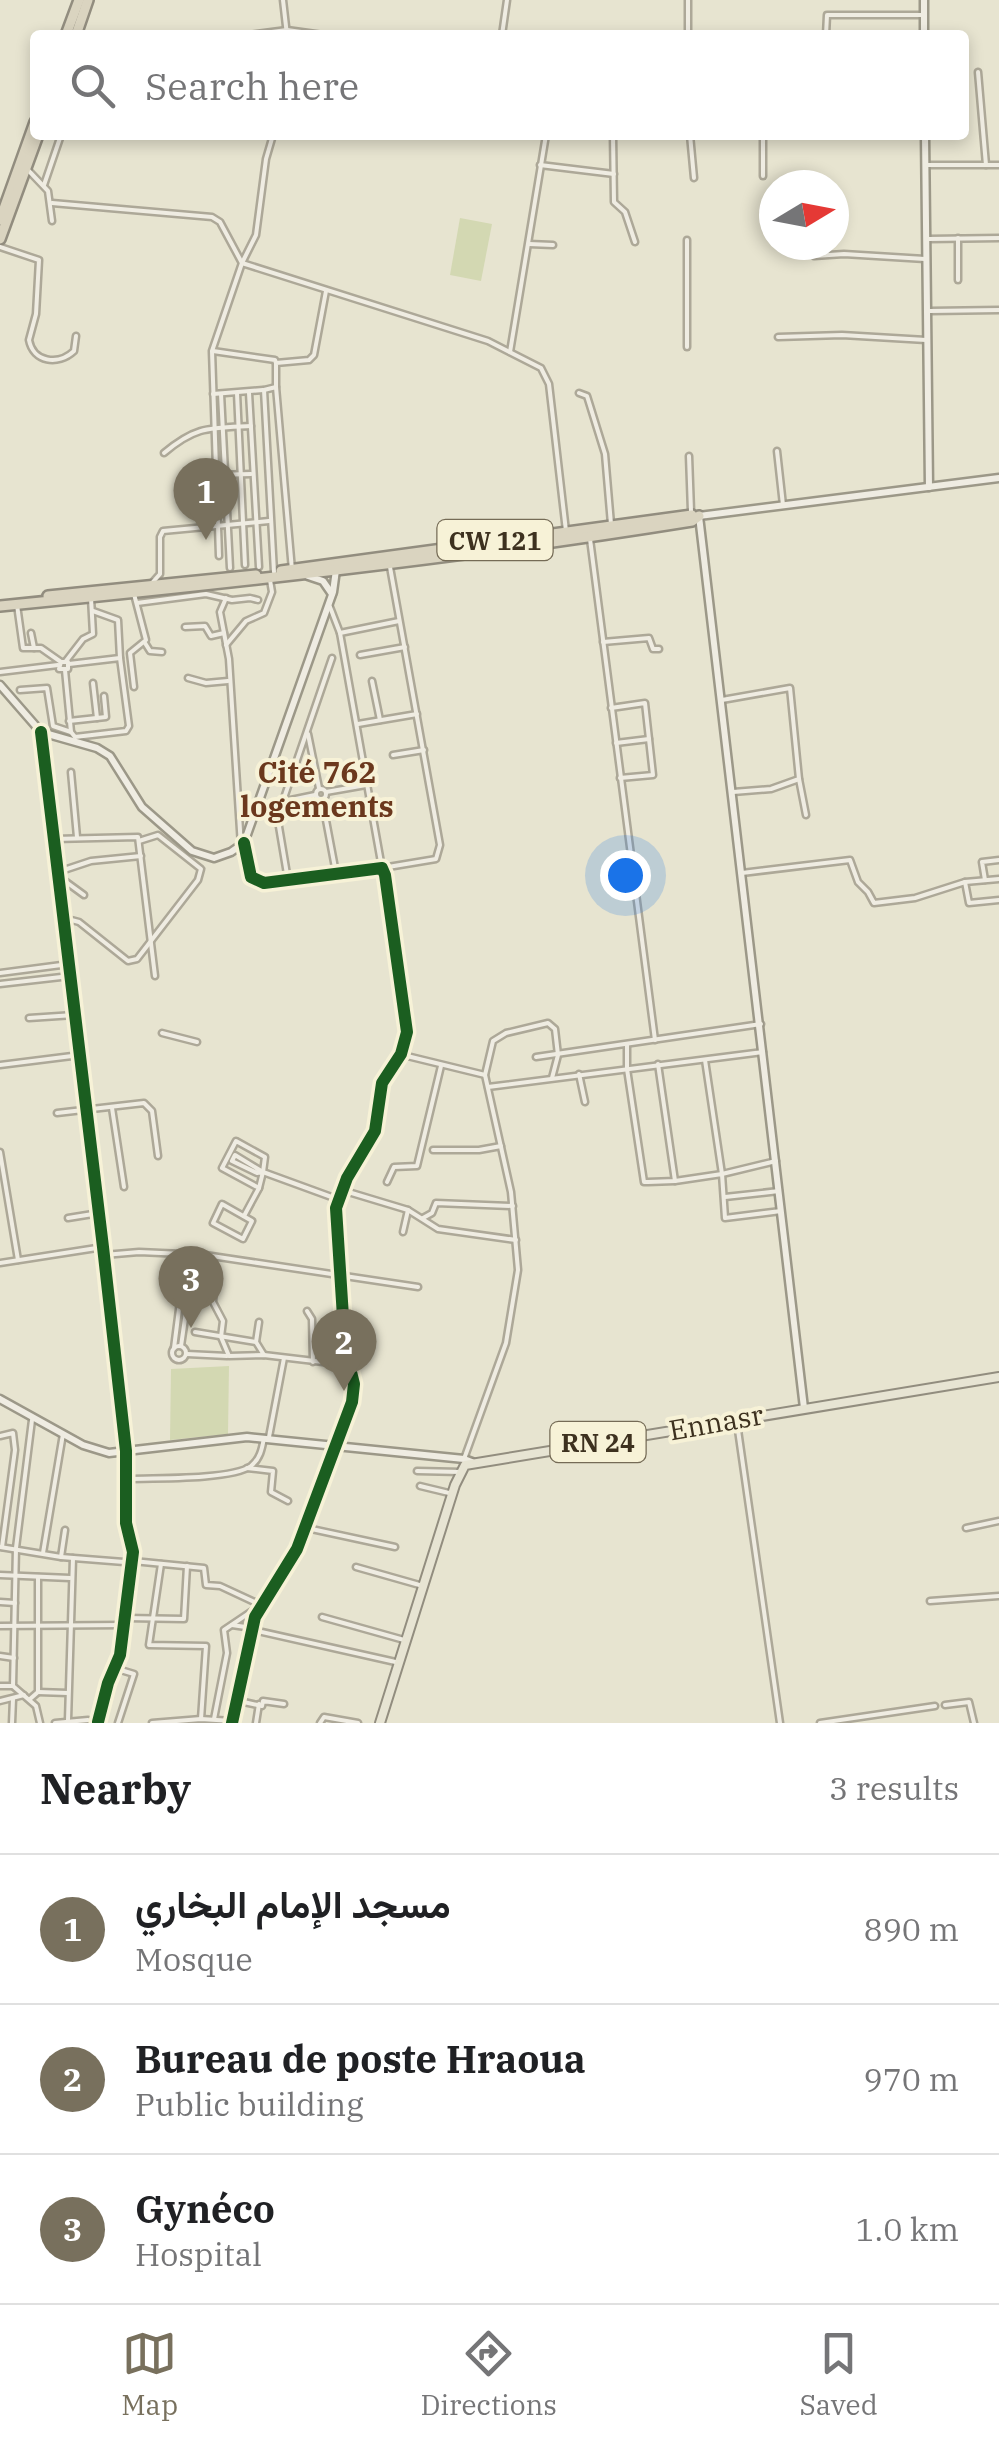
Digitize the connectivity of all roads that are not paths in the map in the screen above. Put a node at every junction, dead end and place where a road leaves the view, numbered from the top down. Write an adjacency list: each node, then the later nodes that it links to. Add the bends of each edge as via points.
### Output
1 (79, 0): 8 (highway)
2 (88, 0): 9 (highway)
3 (283, 0): 10 (street)
4 (507, 0): 11 (street)
5 (688, 0): 12 (street)
6 (924, 0): 7 (street)
7 (924, 15): 13 (street, via 826,14); 14 (street)
8 (68, 30)
9 (78, 30)
10 (287, 30)
11 (503, 30)
12 (688, 30)
13 (826, 30)
14 (924, 30)
15 (978, 72): 27 (street)
16 (30, 136): 35 (highway)
17 (36, 140): 29 (highway)
18 (59, 140): 33 (street)
19 (272, 140): 48 (street, via 256,235)
20 (545, 140): 25 (street)
21 (613, 140): 31 (street)
22 (690, 140): 32 (street)
23 (762, 140): 30 (street)
24 (925, 140): 26 (street)
25 (540, 165): 31 (street); 43 (street)
26 (926, 165): 27 (street); 40 (street)
27 (986, 165): 28 (street)
28 (999, 165)
29 (25, 169): 33 (street); 39 (highway)
30 (763, 170)
31 (614, 174): 42 (street, via 614,202 625,211)
32 (694, 178)
33 (44, 185): 34 (street)
34 (52, 203): 36 (street); 48 (street, via 212,217)
35 (0, 220)
36 (52, 221)
37 (958, 238): 38 (street); 40 (street); 49 (street)
38 (999, 238)
39 (0, 239)
40 (925, 239): 47 (street)
41 (687, 240): 56 (street)
42 (635, 242)
43 (528, 244): 44 (street); 58 (street)
44 (553, 245)
45 (0, 248): 53 (street, via 39,260 28,340 36,354 60,360 74,351)
46 (849, 254): 47 (street)
47 (925, 259): 52 (street)
48 (242, 263): 50 (street); 57 (street)
49 (958, 280)
50 (326, 291): 58 (street); 59 (street, via 314,355)
51 (999, 310): 52 (street)
52 (925, 312): 55 (street)
53 (76, 336)
54 (778, 337): 55 (street)
55 (926, 340): 79 (street)
56 (688, 347)
57 (212, 351): 59 (street); 63 (street)
58 (510, 353): 88 (street, via 546,375)
59 (276, 363): 60 (street)
60 (276, 388): 61 (street); 97 (street)
61 (264, 390): 62 (street); 82 (street)
62 (249, 393): 65 (street); 69 (street)
63 (213, 394): 64 (street); 70 (street)
64 (221, 394): 65 (street); 67 (street)
65 (238, 394): 68 (street)
66 (579, 394): 87 (street, via 587,396 605,454)
67 (223, 426): 68 (street); 70 (street); 77 (street)
68 (239, 426): 69 (street); 74 (street)
69 (251, 426): 75 (street)
70 (214, 428): 72 (street, via 182,436); 76 (street)
71 (777, 450): 80 (street)
72 (164, 453)
73 (688, 456): 81 (street)
74 (242, 474): 75 (street); 77 (street); 84 (street)
75 (254, 474): 83 (street)
76 (216, 475): 77 (street); 86 (street)
77 (225, 475): 85 (street)
78 (999, 478): 79 (street, CW 121)
79 (930, 488): 80 (street, CW 121)
80 (784, 505): 81 (street, CW 121)
81 (695, 516): 87 (highway, CW 121); 89 (highway); 134 (street)
82 (269, 521): 83 (street); 99 (street)
83 (256, 522): 84 (street); 93 (street)
84 (244, 523): 85 (street); 92 (street)
85 (228, 524): 86 (street); 94 (street)
86 (218, 526): 90 (street); 100 (street, via 163,531 160,574)
87 (611, 526): 88 (highway, CW 121)
88 (566, 532): 95 (highway, CW 121)
89 (590, 537): 91 (highway); 114 (street)
90 (219, 556)
91 (390, 562): 96 (highway); 109 (street)
92 (245, 566)
93 (259, 567)
94 (230, 568)
95 (330, 568): 96 (highway); 97 (highway, CW 121); 98 (highway); 105 (street)
96 (356, 568): 105 (street)
97 (292, 570): 99 (highway, CW 121)
98 (303, 574): 99 (highway); 105 (street, via 323,581)
99 (272, 576): 100 (highway, CW 121); 102 (highway); 116 (street, via 264,613 246,621)
100 (148, 585): 106 (highway, CW 121)
101 (91, 598): 102 (highway); 107 (highway); 108 (street)
102 (136, 598): 103 (street); 115 (street)
103 (226, 598): 104 (street); 113 (street, via 220,612)
104 (258, 600)
105 (331, 600): 111 (street); 164 (street)
106 (0, 603): 107 (highway)
107 (17, 604): 118 (street, via 22,647)
108 (93, 611): 122 (street, via 118,620); 124 (street, via 93,634)
109 (400, 621): 111 (street); 117 (street)
110 (185, 627): 113 (street, via 205,626 210,636)
111 (340, 632): 140 (street)
112 (31, 633): 118 (street)
113 (224, 633): 116 (street)
114 (603, 642): 119 (street, via 649,638 653,650); 135 (street)
115 (144, 643): 120 (street); 131 (street, via 130,653)
116 (226, 645): 127 (street)
117 (405, 647): 121 (street); 136 (street)
118 (34, 648): 124 (street)
119 (659, 649)
120 (162, 652)
121 (360, 655)
122 (120, 658): 124 (street); 143 (street, via 130,726 75,737)
123 (332, 658): 141 (street)
124 (63, 663): 125 (street); 139 (street)
125 (0, 672)
126 (188, 678): 127 (street)
127 (229, 681): 164 (street)
128 (372, 681): 138 (street)
129 (93, 683): 137 (street)
130 (0, 685): 142 (street)
131 (134, 687)
132 (20, 690): 143 (street, via 47,688 53,726)
133 (104, 696): 137 (street, via 107,715)
134 (722, 700): 150 (street, via 790,688); 154 (street)
135 (611, 708): 144 (street, via 645,704); 145 (street)
136 (417, 714): 138 (street); 146 (street)
137 (97, 718): 139 (street)
138 (380, 720): 140 (street)
139 (69, 721): 143 (street)
140 (356, 724): 151 (street)
141 (308, 730): 152 (street); 157 (street)
142 (41, 732): 162 (street); 164 (street, via 110,756 142,807 198,854 220,857)
143 (71, 732)
144 (649, 739): 145 (street); 149 (street, via 653,774)
145 (616, 743): 149 (street)
146 (424, 750): 147 (street); 167 (street, via 440,856)
147 (393, 755)
148 (71, 772): 161 (street)
149 (620, 778): 188 (street)
150 (799, 779): 154 (street); 160 (street)
151 (367, 785): 153 (street); 167 (street)
152 (320, 788): 153 (street); 155 (street)
153 (326, 792): 156 (street)
154 (732, 792): 169 (street)
155 (316, 795): 156 (street); 157 (street)
156 (322, 799): 168 (street)
157 (283, 801): 158 (street)
158 (275, 803): 159 (street); 172 (street)
159 (267, 804)
160 (806, 815)
161 (77, 837): 162 (street); 163 (street)
162 (54, 839): 170 (street)
163 (139, 841): 165 (street); 178 (street, via 158,835 201,869)
164 (242, 845): 172 (street, via 252,877)
165 (141, 856): 170 (street, via 92,861); 178 (street)
166 (999, 860): 173 (street, via 982,862)
167 (382, 868): 168 (street); 192 (street, via 407,1032)
168 (336, 873): 172 (street)
169 (742, 873): 174 (street, via 850,860 874,904); 186 (street)
170 (58, 874): 175 (street); 177 (street)
171 (999, 878): 173 (street)
172 (288, 880)
173 (985, 880): 174 (street)
174 (965, 882): 176 (street, via 969,902)
175 (84, 894)
176 (999, 900)
177 (64, 918): 178 (street, via 128,960); 179 (street)
178 (151, 944): 182 (street)
179 (68, 964): 180 (street); 181 (street)
180 (0, 973)
181 (70, 976): 183 (street); 184 (street)
182 (154, 976)
183 (0, 984)
184 (75, 1015): 185 (street); 193 (street)
185 (30, 1018)
186 (760, 1024): 188 (street); 191 (street)
187 (162, 1033): 189 (street)
188 (655, 1040): 190 (street)
189 (196, 1042)
190 (627, 1045): 194 (street); 200 (street)
191 (763, 1052): 196 (street); 213 (street)
192 (400, 1054): 199 (street); 220 (street, via 382,1083 375,1131)
193 (80, 1055): 198 (street); 207 (street)
194 (558, 1056): 195 (street); 202 (street, via 548,1022 494,1041); 203 (street)
195 (536, 1058)
196 (704, 1058): 197 (street); 215 (street)
197 (658, 1064): 200 (street); 216 (street)
198 (0, 1065)
199 (442, 1066): 202 (street); 217 (street, via 417,1166 394,1167)
200 (627, 1069): 201 (street); 216 (street, via 644,1182)
201 (579, 1074): 203 (street); 205 (street)
202 (485, 1075): 204 (street)
203 (552, 1078): 204 (street)
204 (488, 1087): 209 (street)
205 (585, 1102)
206 (112, 1107): 207 (street); 212 (street, via 149,1106); 218 (street)
207 (87, 1110): 208 (street); 227 (street)
208 (58, 1114)
209 (501, 1146): 210 (street); 224 (street)
210 (433, 1150)
211 (0, 1152): 237 (street)
212 (158, 1156)
213 (776, 1160): 215 (street); 221 (street)
214 (264, 1172): 214 (street, via 235,1155 232,1162); 219 (street); 219 (street, via 265,1157 236,1141 222,1168); 223 (street)
215 (722, 1174): 216 (street); 222 (street)
216 (675, 1180)
217 (387, 1182)
218 (124, 1187)
219 (259, 1188): 228 (street)
220 (341, 1190): 223 (street); 225 (street)
221 (779, 1191): 222 (street); 226 (street)
222 (724, 1197): 226 (street, via 725,1218)
223 (338, 1200): 239 (street)
224 (513, 1206): 230 (street, via 436,1203); 232 (street)
225 (408, 1210): 230 (street); 231 (street)
226 (781, 1211): 257 (street)
227 (100, 1213): 229 (street); 233 (street)
228 (244, 1216): 228 (street, via 252,1222 242,1239 212,1222 222,1204)
229 (68, 1218)
230 (423, 1218): 232 (street, via 438,1228)
231 (403, 1232)
232 (516, 1240): 265 (street, via 506,1343)
233 (104, 1247): 235 (street); 237 (street)
234 (186, 1254): 235 (street); 236 (street); 248 (street)
235 (104, 1255): 264 (street)
236 (194, 1255): 239 (street); 247 (street)
237 (18, 1260): 238 (street)
238 (0, 1263)
239 (342, 1275): 241 (street); 254 (street)
240 (215, 1276): 245 (street)
241 (418, 1287)
242 (307, 1311): 253 (street)
243 (259, 1322): 246 (street)
244 (195, 1332): 245 (street)
245 (221, 1337): 246 (street); 251 (street)
246 (256, 1342): 250 (street)
247 (182, 1346): 248 (street); 249 (street)
248 (174, 1348): 249 (street, via 175,1359)
249 (186, 1354): 251 (street)
250 (264, 1355): 251 (street); 252 (street)
251 (229, 1356)
252 (284, 1358): 253 (street); 262 (street)
253 (313, 1362): 254 (street)
254 (348, 1365): 263 (street, via 354,1388)
255 (999, 1376): 257 (main road, Ennasr / RN 24)
256 (0, 1399): 258 (street)
257 (804, 1408): 259 (main road, Ennasr / RN 24)
258 (33, 1417): 260 (street); 278 (street)
259 (736, 1418): 265 (main road, Ennasr / RN 24); 341 (street)
260 (63, 1434): 264 (street, via 99,1452); 280 (street)
261 (0, 1436): 277 (street, via 13,1434 15,1450)
262 (266, 1439): 263 (street); 264 (street); 266 (street)
263 (336, 1448): 265 (street); 274 (street)
264 (126, 1451): 269 (street)
265 (468, 1460): 268 (main road)
266 (248, 1468): 269 (street); 272 (street, via 273,1470 271,1492)
267 (417, 1471): 268 (street)
268 (460, 1472): 271 (main road)
269 (124, 1479): 283 (street)
270 (420, 1486): 271 (street)
271 (452, 1494): 292 (main road)
272 (288, 1501)
273 (999, 1521): 275 (street)
274 (306, 1527): 279 (street); 297 (street)
275 (966, 1528)
276 (66, 1530): 281 (street)
277 (1, 1547): 278 (street)
278 (16, 1548): 280 (street); 289 (street)
279 (394, 1548)
280 (44, 1553): 281 (street)
281 (61, 1557): 282 (street)
282 (72, 1558): 284 (street); 291 (street)
283 (133, 1561): 285 (street); 299 (street)
284 (124, 1562)
285 (160, 1564): 286 (street); 300 (street)
286 (187, 1566): 297 (street, via 204,1568 206,1584); 300 (street, via 184,1619)
287 (356, 1567): 292 (street)
288 (0, 1575): 289 (street)
289 (17, 1576): 290 (street); 296 (street)
290 (38, 1577): 291 (street); 306 (street)
291 (73, 1578): 304 (street)
292 (424, 1586): 308 (main road)
293 (999, 1596): 294 (street)
294 (930, 1600)
295 (0, 1602): 296 (street)
296 (16, 1604): 305 (street)
297 (261, 1605): 302 (street); 307 (street)
298 (322, 1616): 308 (street)
299 (126, 1618): 300 (street); 301 (street)
300 (152, 1618): 326 (street, via 149,1645 206,1646)
301 (124, 1625): 304 (street); 312 (street)
302 (232, 1625): 307 (street); 327 (street, via 224,1630 227,1653)
303 (0, 1626): 305 (street)
304 (71, 1626): 306 (street); 316 (street)
305 (16, 1627): 306 (street); 310 (street)
306 (38, 1627): 315 (street)
307 (252, 1629): 311 (street); 321 (street)
308 (406, 1640): 311 (main road)
309 (0, 1656): 310 (street)
310 (14, 1658): 314 (street)
311 (400, 1662): 340 (main road)
312 (114, 1668): 334 (street); 335 (street, via 134,1674)
313 (0, 1686): 314 (street)
314 (13, 1686): 317 (street)
315 (38, 1692): 316 (street); 319 (street)
316 (69, 1693): 328 (street)
317 (24, 1695): 318 (street); 319 (street)
318 (13, 1699): 320 (street); 331 (street)
319 (30, 1700): 332 (street)
320 (0, 1701)
321 (236, 1701): 322 (street); 330 (street)
322 (259, 1704): 323 (street); 337 (street)
323 (284, 1704)
324 (944, 1705): 343 (street, via 968,1702)
325 (935, 1706): 342 (street)
326 (201, 1719): 327 (street); 336 (street)
327 (214, 1719): 330 (street)
328 (68, 1720)
329 (86, 1722): 333 (street); 334 (street)
330 (232, 1722)
331 (11, 1723)
332 (40, 1723)
333 (55, 1723)
334 (100, 1723)
335 (118, 1723)
336 (152, 1723)
337 (256, 1723)
338 (320, 1723): 339 (street, via 324,1717)
339 (358, 1723)
340 (380, 1723)
341 (780, 1723)
342 (820, 1723)
343 (974, 1723)

